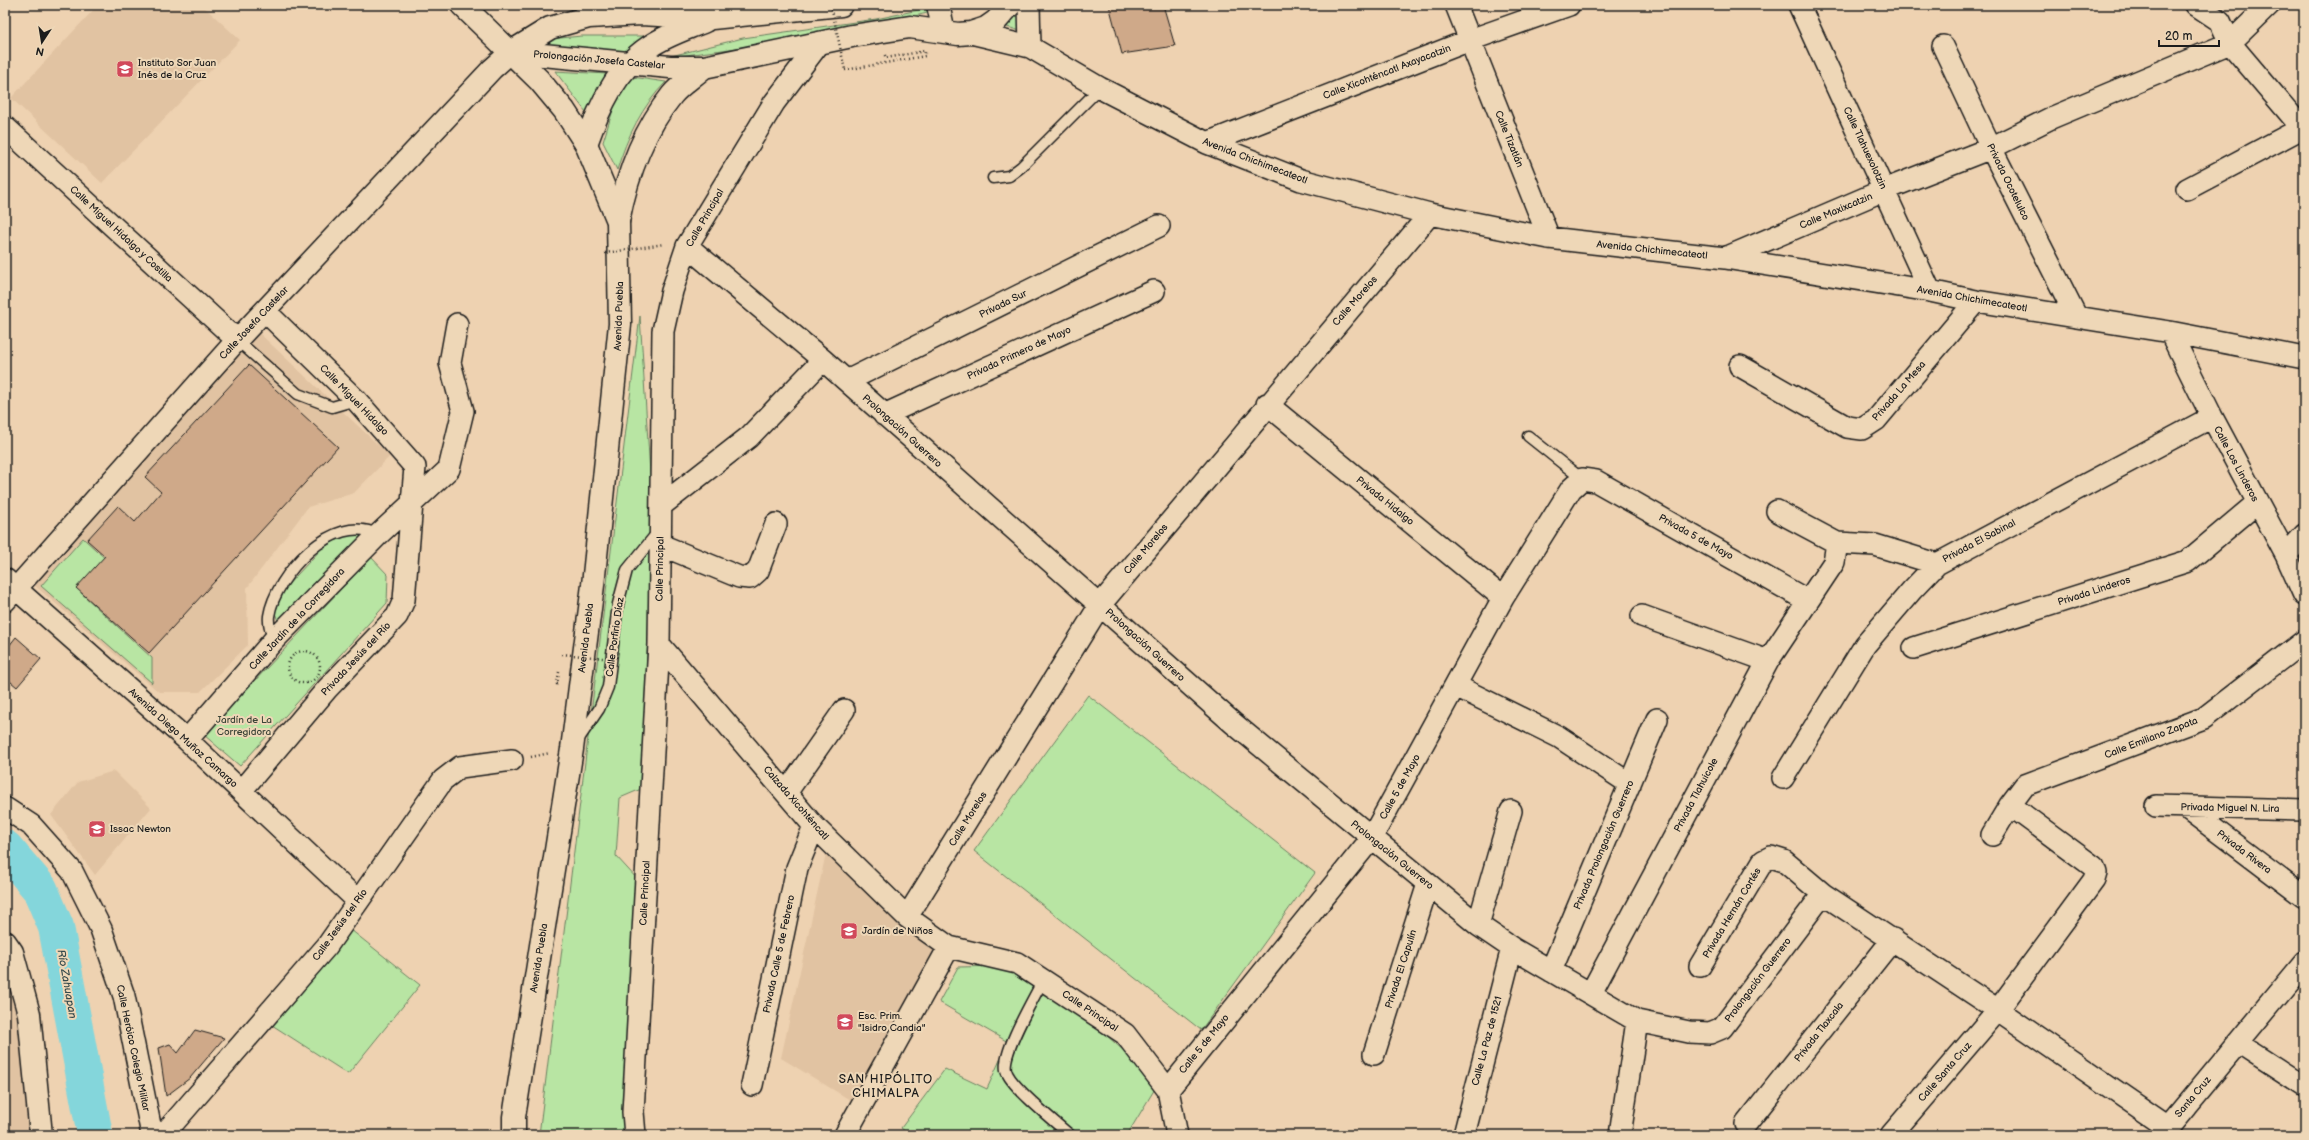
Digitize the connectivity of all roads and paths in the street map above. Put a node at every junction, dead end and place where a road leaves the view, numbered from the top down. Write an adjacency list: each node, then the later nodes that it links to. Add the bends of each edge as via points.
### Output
1 (462, 5): 20 (main road, Avenida Puebla)
2 (831, 5): 21 (path, bridge, via 845,70 925,56 925,51)
3 (841, 5): 12 (main road, Prolongación Josefa Castelar)
4 (938, 5): 13 (main road)
5 (1010, 5): 14 (main road, Prolongación Josefa Castelar, via 996,21)
6 (1029, 5): 19 (street)
7 (1456, 5): 15 (street, Calle Tizatlán)
8 (1569, 5): 15 (street, Calle Xicohténcatl Axayacatzin)
9 (1799, 5): 32 (street, Calle Tlahuexolotzin)
10 (2196, 5): 16 (street, via 2220,20)
11 (2269, 5): 16 (street)
12 (712, 18): 20 (main road, Prolongación Josefa Castelar, via 641,14 589,17 550,28); 22 (main road, via 668,36 649,47)
13 (944, 32): 14 (main road, Prolongación Josefa Castelar); 17 (main road, Prolongación Josefa Castelar, via 910,27)
14 (971, 33): 19 (street, Avenida Chichimecateotl)
15 (1470, 40): 27 (street, Calle Xicohténcatl Axayacatzin); 36 (street, Calle Tizatlán)
16 (2230, 43): 26 (street); 29 (street, Calle Maxixcatzin, via 2051,118)
17 (818, 45): 23 (main road, Prolongación Josefa Castelar); 38 (street, Calle Principal, via 774,103)
18 (1943, 46): 29 (street, Privada Ocotelulco)
19 (1030, 47): 24 (street, Avenida Chichimecateotl)
20 (511, 52): 22 (main road, Prolongación Josefa Castelar); 28 (main road, Avenida Puebla, via 564,110); 44 (street, Calle Josefa Castelar, via 492,69)
21 (886, 58)
22 (629, 64): 23 (main road, Prolongación Josefa Castelar); 28 (main road, via 596,115)
23 (704, 67): 34 (main road, via 673,94 652,123 636,154)
24 (1100, 88): 27 (street, Avenida Chichimecateotl); 30 (lane, via 1021,167 1009,176)
25 (5, 127): 48 (street, Calle Miguel Hidalgo y Costilla)
26 (2303, 128): 31 (street)
27 (1207, 143): 33 (street, Avenida Chichimecateotl, via 1301,180)
28 (586, 144): 34 (main road, Avenida Puebla)
29 (1991, 148): 32 (street, Calle Maxixcatzin); 45 (street, Privada Ocotelulco)
30 (993, 178)
31 (2187, 189)
32 (1884, 190): 40 (street, Calle Maxixcatzin); 42 (street, Calle Tlahuexolotzin)
33 (1430, 214): 36 (street, Avenida Chichimecateotl); 54 (street, Calle Morelos)
34 (618, 221): 88 (main road, Avenida Puebla, via 620,324 593,585)
35 (1159, 226): 52 (street, Privada Sur)
36 (1549, 238): 40 (street, Avenida Chichimecateotl)
37 (664, 244): 39 (path, bridge)
38 (687, 246): 50 (street, Prolongación Guerrero); 61 (street, Calle Principal, via 672,291 663,331)
39 (605, 253)
40 (1725, 258): 42 (street, Avenida Chichimecateotl)
41 (1154, 291): 55 (street, Privada Primero de Mayo)
42 (1930, 291): 43 (street, Avenida Chichimecateotl)
43 (1976, 301): 45 (street, Avenida Chichimecateotl); 51 (street, Privada La Mesa, via 1876,420 1862,429 1846,427)
44 (265, 311): 48 (street, Calle Josefa Castelar); 53 (street, Calle Miguel Hidalgo)
45 (2076, 316): 47 (street, Avenida Chichimecateotl)
46 (457, 324): 59 (street, Calle Jardín de la Corregidora, via 450,363 463,411 449,469)
47 (2170, 332): 49 (street, Avenida Chichimecateotl); 56 (street, Calle Los Linderos)
48 (237, 340): 53 (lane, via 298,394 332,407); 70 (street, Calle Josefa Castelar)
49 (2304, 358)
50 (823, 360): 52 (street, Prolongación Guerrero); 61 (street, via 749,437)
51 (1740, 366)
52 (847, 381): 55 (street, Prolongación Guerrero)
53 (356, 400): 59 (street, Calle Miguel Hidalgo, via 415,467)
54 (1267, 404): 72 (street, Privada Hidalgo); 74 (street, Calle Morelos)
55 (884, 415): 74 (street, Prolongación Guerrero)
56 (2212, 417): 60 (street, Calle Los Linderos); 69 (street, Privada El Sabinal)
57 (1528, 436): 58 (lane)
58 (1582, 479): 72 (street, Calle 5 de Mayo, via 1571,489); 73 (street, Privada 5 de Mayo, via 1596,481)
59 (411, 502): 64 (street, Calle Jardín de la Corregidora); 92 (street, Privada Jesús del Río, via 404,600 397,616 327,689)
60 (2257, 503): 68 (street, Calle Los Linderos); 79 (street, Privada Linderos, via 2188,561)
61 (662, 505): 66 (street, Calle Principal)
62 (1777, 511): 67 (street)
63 (776, 524): 66 (street, via 758,571 750,578 738,577)
64 (378, 535): 76 (street, Calle Jardín de la Corregidora); 76 (lane, via 370,531 349,531 320,541 299,560 278,591 269,617)
65 (2304, 535): 68 (street)
66 (661, 536): 78 (street, Calle Principal); 88 (lane, Calle Porfirio Díaz, via 627,570 618,604 608,687 599,709)
67 (1837, 543): 69 (street, via 1875,545); 73 (street, Privada Tlahuicole, via 1834,562)
68 (2286, 555): 71 (street, Calle Los Linderos)
69 (1938, 564): 90 (street, Privada El Sabinal, via 1865,645)
70 (9, 589): 87 (street, Avenida Diego Muñoz Camargo)
71 (2304, 595)
72 (1504, 598): 84 (street, Calle 5 de Mayo)
73 (1808, 601): 82 (street, Privada Tlahuicole)
74 (1100, 605): 102 (street, Prolongación Guerrero, via 1233,723); 107 (street, Calle Morelos)
75 (1642, 616): 82 (street)
76 (274, 640): 87 (street, Calle Jardín de la Corregidora)
77 (2304, 641): 94 (street, Calle Emiliano Zapata, via 2204,718 2026,786)
78 (659, 644): 93 (street, Calzada Xicohténcatl); 130 (street, Calle Principal, via 633,1112)
79 (1914, 648)
80 (562, 654): 81 (path, bridge)
81 (603, 658)
82 (1768, 661): 117 (street, Privada Tlahuicole)
83 (291, 676): 83 (path, via 300,682 315,678 319,669 318,659 306,651 295,653 291,656 288,666)
84 (1456, 686): 91 (street, via 1559,737); 102 (street, Calle 5 de Mayo)
85 (844, 710): 93 (street)
86 (1657, 719): 91 (street, Privada Prolongación Guerrero)
87 (187, 740): 92 (street, Avenida Diego Muñoz Camargo)
88 (572, 749): 89 (path); 129 (main road, Avenida Puebla, via 514,1118)
89 (512, 760): 106 (street, Calle Jesús del Río, via 460,767 443,780)
90 (1783, 778)
91 (1630, 784): 115 (street, Privada Prolongación Guerrero)
92 (241, 791): 106 (street, Avenida Diego Muñoz Camargo)
93 (786, 793): 100 (street, Calzada Xicohténcatl)
94 (2010, 804): 101 (street, Calle Emiliano Zapata); 118 (street, via 2094,866 2096,873 2094,880)
95 (2156, 806): 96 (street, Privada Miguel N. Lira)
96 (2185, 807): 98 (street, Privada Miguel N. Lira); 105 (street, Privada Rivera)
97 (5, 808): 127 (street, Calle Heróico Colegio Militar, via 31,825 72,871 101,929 124,996)
98 (2304, 810)
99 (1512, 811): 108 (street)
100 (814, 826): 107 (street, Calzada Xicohténcatl); 122 (street, Privada Calle 5 de Febrero, via 797,868)
101 (1992, 835)
102 (1371, 839): 103 (street, Prolongación Guerrero); 124 (street, Calle 5 de Mayo)
103 (1428, 884): 108 (street, Prolongación Guerrero); 121 (street, Privada El Capulín)
104 (1823, 894): 109 (street); 114 (street, Privada Hernán Cortés, via 1784,861 1772,857 1763,860); 119 (street, Prolongación Guerrero, via 1722,1028 1710,1033 1689,1032)
105 (2304, 897)
106 (358, 901): 128 (street, Calle Jesús del Río, via 327,946)
107 (907, 917): 111 (street, Calzada Xicohténcatl)
108 (1478, 925): 112 (street, Prolongación Guerrero)
109 (1893, 939): 118 (street); 125 (street, Privada Tlaxcala)
110 (5, 942): 126 (main road, via 12,952 29,1014)
111 (949, 947): 116 (street, Calle Principal, via 1017,963); 131 (street)
112 (1512, 948): 115 (street, Prolongación Guerrero); 134 (street, Calle La Paz de 1521)
113 (2304, 963): 120 (street, Santa Cruz)
114 (1700, 966)
115 (1551, 971): 117 (street, Prolongación Guerrero)
116 (1043, 980): 124 (street, Calle Principal, via 1125,1034); 132 (lane, via 1008,1050 1006,1070 1014,1084)
117 (1591, 993): 119 (street, Prolongación Guerrero)
118 (1998, 1010): 120 (street, Santa Cruz, via 2168,1127); 136 (street, Calle Santa Cruz)
119 (1637, 1021): 135 (street)
120 (2238, 1043): 123 (street)
121 (1374, 1054)
122 (752, 1085)
123 (2304, 1086)
124 (1168, 1090): 133 (street, Calle Principal)
125 (1746, 1124)
126 (41, 1135)
127 (152, 1135)
128 (163, 1135)
129 (514, 1135)
130 (635, 1135)
131 (845, 1135)
132 (1070, 1135)
133 (1177, 1135)
134 (1464, 1135)
135 (1620, 1135)
136 (1891, 1135)

